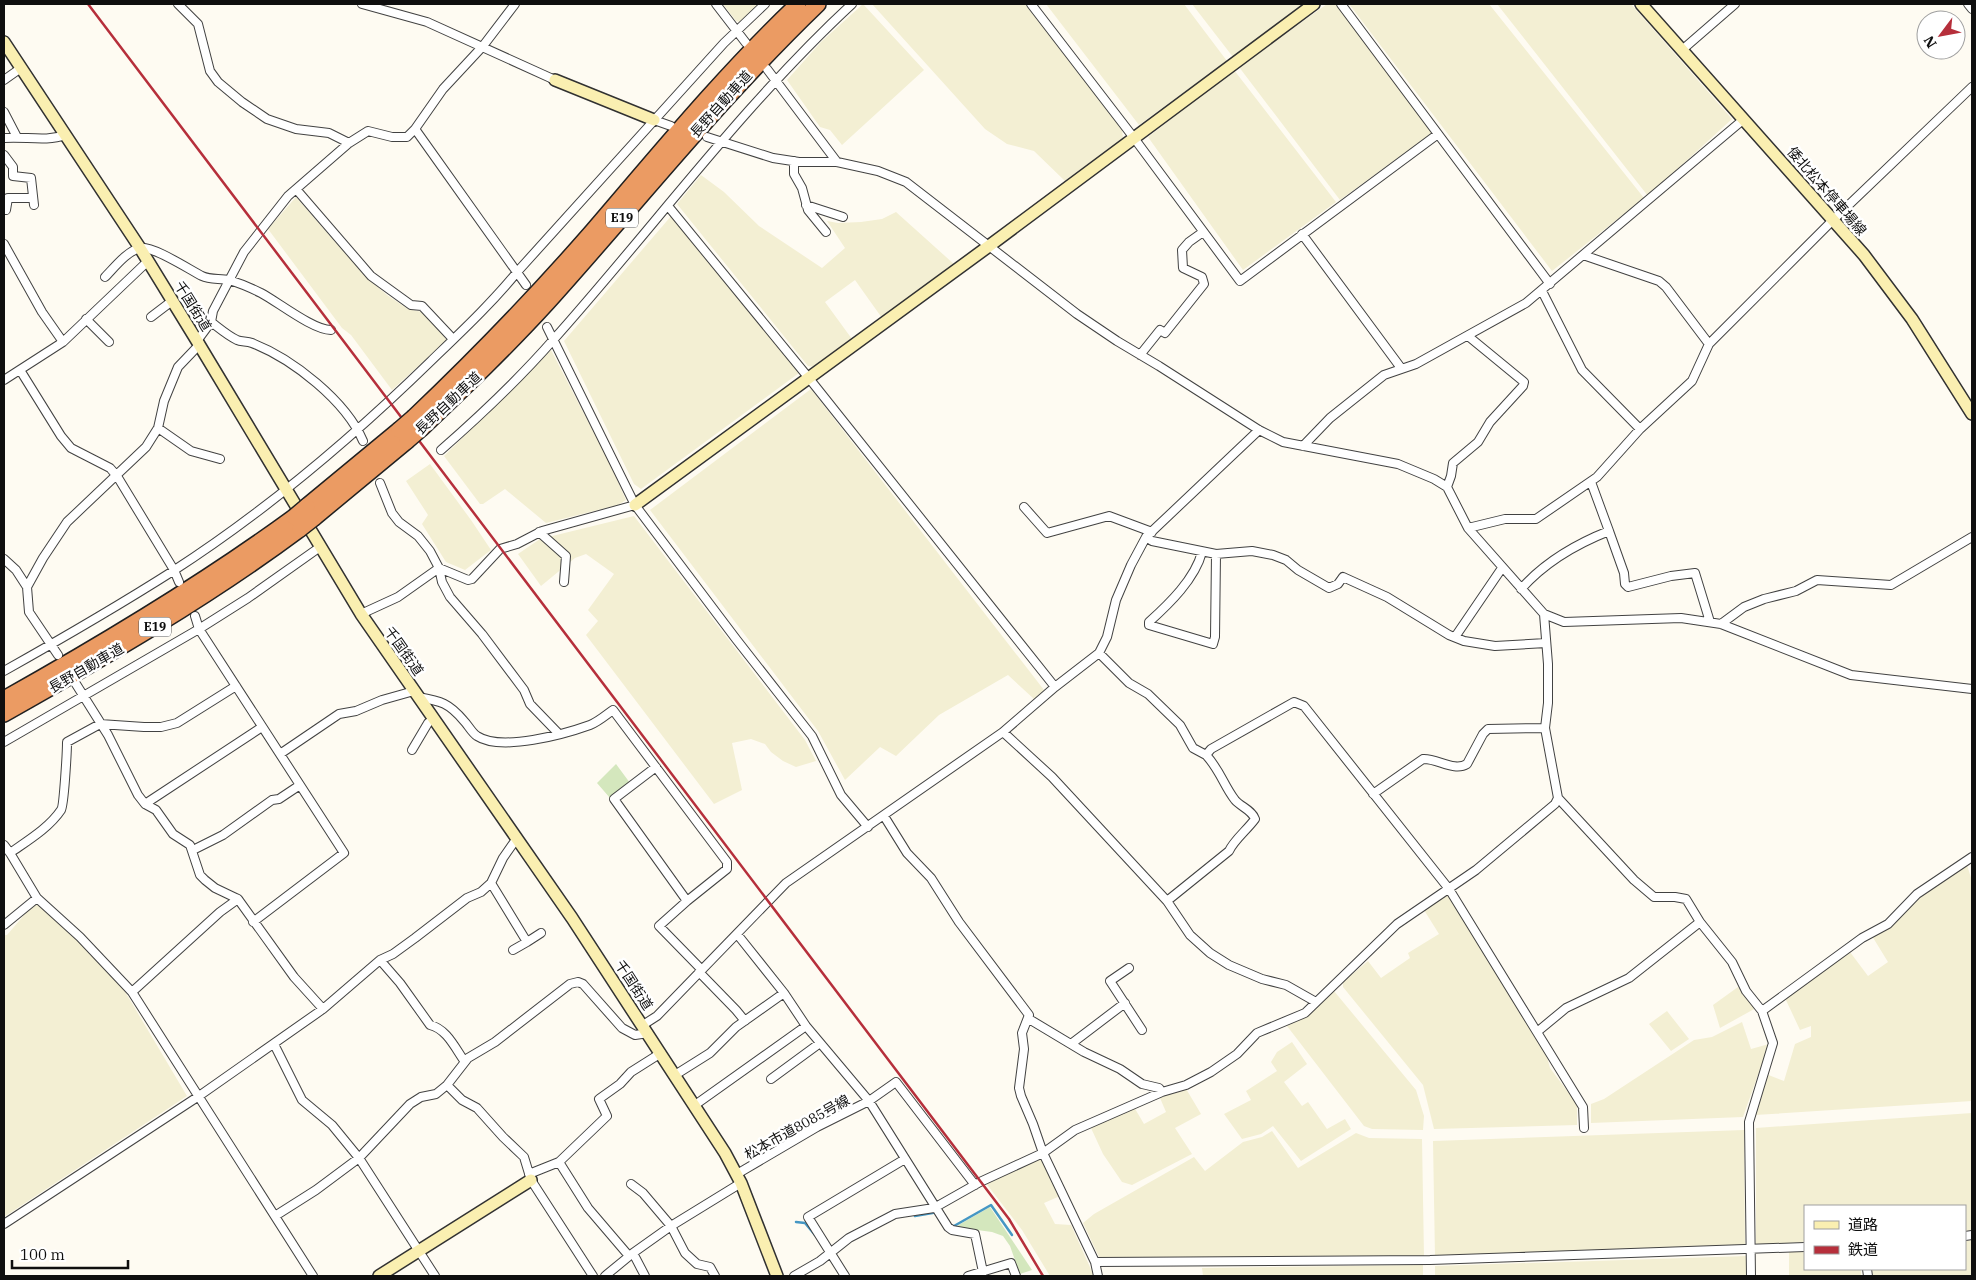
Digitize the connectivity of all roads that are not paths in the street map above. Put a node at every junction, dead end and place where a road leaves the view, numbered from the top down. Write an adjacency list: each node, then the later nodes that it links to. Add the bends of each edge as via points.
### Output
1 (178, 4): 39 (street, via 198,24 210,71 242,102 267,119 296,129 328,133)
2 (362, 4): 19 (street, via 427,22)
3 (515, 4): 19 (street)
4 (716, 4): 16 (street)
5 (765, 4): 16 (street)
6 (798, 4): 82 (highway, 長野自動車道 / E19, via 718,88 539,292 468,365)
7 (818, 4): 82 (highway, 長野自動車道 / E19, via 733,91 512,341)
8 (852, 4): 23 (street)
9 (1031, 4): 37 (street)
10 (1314, 4): 37 (street)
11 (1341, 4): 32 (street)
12 (1641, 4): 20 (street, 倭北松本停車場線)
13 (1735, 4): 20 (street)
14 (1968, 4): 15 (street)
15 (1972, 9)
16 (737, 32): 18 (street); 29 (street)
17 (4, 42): 21 (street, 千国街道)
18 (746, 43)
19 (483, 46): 25 (street); 31 (street, via 443,88)
20 (1682, 50): 28 (street, 倭北松本停車場線)
21 (21, 68): 24 (street); 33 (street, 千国街道)
22 (767, 68): 23 (street)
23 (776, 79): 38 (street); 42 (street)
24 (4, 80)
25 (555, 80): 29 (street)
26 (1972, 87): 48 (street)
27 (4, 112): 34 (street)
28 (1744, 119): 48 (street, 倭北松本停車場線); 55 (street)
29 (654, 120): 30 (street); 57 (street)
30 (671, 126)
31 (415, 129): 39 (street, via 407,137 368,131); 57 (street)
32 (1438, 134): 51 (street); 60 (street)
33 (65, 135): 34 (street, via 55,139); 54 (street, 千国街道)
34 (17, 137): 36 (street)
35 (706, 137): 38 (street)
36 (4, 138)
37 (1134, 138): 50 (street); 53 (street)
38 (720, 141): 41 (street); 44 (street)
39 (349, 143): 43 (street)
40 (4, 155): 46 (street, via 13,167 13,176 31,178 34,201 8,198)
41 (794, 161): 42 (street); 45 (street, via 794,174 802,188)
42 (837, 162): 53 (street, via 878,171 906,182)
43 (296, 189): 59 (street, via 244,252); 70 (street, via 372,276 412,305 422,306)
44 (668, 206): 71 (street); 79 (street)
45 (806, 206): 47 (street); 49 (street)
46 (6, 210)
47 (842, 217)
48 (1833, 220): 75 (street); 81 (street, 倭北松本停車場線, via 1912,319)
49 (826, 232)
50 (1203, 232): 51 (street, via 1240,281); 76 (street, via 1185,245 1182,263 1185,270 1202,277 1204,284 1165,333 1160,330)
51 (1302, 234): 77 (street)
52 (4, 244): 72 (street, via 42,312)
53 (989, 246): 76 (street, via 1077,314); 79 (street)
54 (140, 248): 56 (street, 千国街道); 58 (street); 59 (street, via 174,260 204,277)
55 (1583, 255): 60 (street); 75 (street, via 1659,281)
56 (148, 261): 63 (street, 千国街道); 65 (street)
57 (518, 271): 61 (street); 70 (street, via 493,301)
58 (105, 277)
59 (230, 280): 66 (street, via 213,310); 68 (street)
60 (1550, 284): 62 (street)
61 (526, 285)
62 (1542, 291): 69 (street); 86 (street, via 1582,370)
63 (172, 301): 64 (street); 74 (street, 千国街道)
64 (150, 317)
65 (86, 319): 72 (street); 73 (street)
66 (211, 322): 74 (street); 84 (street, via 237,340 251,343 281,359 322,386)
67 (547, 327): 71 (street)
68 (331, 330)
69 (1468, 336): 77 (street, via 1416,364); 94 (street, via 1524,382 1490,422 1478,442 1453,463)
70 (453, 339): 84 (street)
71 (554, 340): 89 (street, via 510,387); 96 (street)
72 (63, 342): 78 (street)
73 (109, 342)
74 (199, 343): 83 (street, via 178,367 164,401); 95 (street, 千国街道)
75 (1709, 344): 86 (street, via 1692,381)
76 (1140, 355): 85 (street)
77 (1401, 368): 88 (street, via 1372,384 1330,418)
78 (20, 370): 80 (street); 91 (street, via 71,448 110,468)
79 (808, 377): 96 (street); 129 (street)
80 (4, 380)
81 (1972, 414)
82 (418, 423): 98 (highway, 長野自動車道 / E19, bridge)
83 (158, 428): 90 (street, via 190,451); 91 (street, via 146,447)
84 (358, 428): 87 (street); 95 (street)
85 (1260, 430): 88 (street, via 1283,442); 102 (street)
86 (1640, 430): 92 (street)
87 (364, 441)
88 (1303, 446): 94 (street, via 1398,464)
89 (441, 450)
90 (220, 459)
91 (117, 476): 110 (street); 113 (street, via 67,522)
92 (1591, 482): 99 (street, via 1536,519 1505,518); 100 (street)
93 (380, 483): 108 (street, via 392,514 418,536)
94 (1448, 487): 99 (street)
95 (286, 489): 104 (street, 千国街道); 110 (street)
96 (635, 505): 101 (street); 151 (street, via 812,736 841,795)
97 (1024, 507): 102 (street, via 1047,533 1108,516)
98 (297, 523): 133 (highway, 長野自動車道 / E19, via 258,543 180,596); 134 (highway, 長野自動車道 / E19, via 231,578 154,628)
99 (1468, 528): 109 (street)
100 (1609, 531): 114 (street, via 1574,547 1538,571); 118 (street, via 1628,587 1695,573)
101 (539, 532): 108 (street, via 500,549 472,579); 112 (street, via 566,556)
102 (1149, 534): 105 (street, via 1152,541); 124 (street, via 1116,600 1107,637)
103 (1972, 537): 119 (street, via 1891,585 1817,580 1796,591 1744,607)
104 (320, 547): 115 (street, 千国街道); 120 (street)
105 (1202, 552): 106 (street); 106 (street, via 1191,576 1149,625 1213,644)
106 (1216, 554): 121 (street, via 1252,550 1273,555 1329,588 1343,577 1387,597)
107 (4, 559): 113 (street)
108 (439, 568): 115 (street, via 398,597); 140 (street, via 450,596 524,690 530,704)
109 (1502, 568): 114 (street); 121 (street)
110 (174, 570): 111 (street); 123 (street)
111 (179, 582)
112 (564, 582)
113 (27, 587): 123 (street, via 29,612)
114 (1521, 589): 116 (street)
115 (361, 614): 131 (street, 千国街道)
116 (1544, 614): 118 (street, via 1564,622 1681,618); 122 (street)
117 (195, 616): 120 (street)
118 (1710, 622): 119 (street)
119 (1721, 624): 130 (street, via 1851,675)
120 (199, 630): 128 (street); 132 (street)
121 (1455, 637): 122 (street, via 1495,646)
122 (1546, 643): 138 (street, via 1548,703)
123 (50, 645): 125 (street); 126 (street)
124 (1099, 653): 129 (street); 144 (street, via 1129,683 1148,694 1180,725 1193,748)
125 (58, 655)
126 (4, 671)
127 (76, 684): 132 (street)
128 (236, 686): 136 (street, via 188,717 161,727); 137 (street)
129 (1055, 687): 139 (street)
130 (1972, 690)
131 (416, 694): 135 (street, 千国街道); 140 (street, via 449,706 477,736 491,740 512,743); 143 (street, via 382,700 339,714)
132 (84, 697): 136 (street); 141 (street)
133 (4, 699)
134 (4, 714)
135 (433, 719): 142 (street); 152 (street, 千国街道)
136 (100, 724): 149 (street); 155 (street, via 67,742 62,809 38,833)
137 (262, 727): 143 (street); 149 (street)
138 (1545, 728): 147 (street, via 1488,729 1462,767 1423,759); 148 (street)
139 (1003, 732): 150 (street); 162 (street, via 1052,777)
140 (558, 733): 145 (street, via 592,724 613,710)
141 (4, 742)
142 (412, 750)
143 (280, 754): 146 (street)
144 (1206, 755): 147 (street, via 1211,749 1294,702 1304,706); 162 (street, via 1239,805 1255,819 1229,851)
145 (656, 767): 161 (street, via 727,862 727,869); 161 (street, via 614,799)
146 (300, 785): 154 (street, via 272,800 223,835); 163 (street, via 344,853)
147 (1373, 794): 158 (street)
148 (1558, 798): 158 (street, via 1555,804 1476,870); 164 (street, via 1634,880 1654,897 1686,899)
149 (145, 804): 154 (street, via 156,810 173,834)
150 (884, 816): 151 (street); 179 (street, via 907,853 931,878 959,922 1027,1010)
151 (868, 827): 167 (street, via 786,883)
152 (517, 838): 157 (street); 182 (street, 千国街道)
153 (4, 845): 155 (street)
154 (193, 850): 160 (street, via 200,875 215,888)
155 (10, 853): 159 (street)
156 (1972, 857): 178 (street, via 1917,894 1888,924 1862,938)
157 (491, 883): 168 (street); 170 (street)
158 (1448, 889): 176 (street, via 1398,924); 184 (street)
159 (37, 898): 165 (street); 173 (street, via 80,937)
160 (238, 900): 163 (street); 173 (street, via 220,912)
161 (687, 901): 172 (street, via 659,926)
162 (1167, 901): 176 (street, via 1190,935 1210,953 1230,965 1286,985)
163 (253, 922): 177 (street, via 294,978)
164 (1700, 922): 178 (street, via 1732,962 1746,991); 184 (street, via 1629,978 1566,1008)
165 (4, 925)
166 (541, 934): 168 (street)
167 (737, 934): 172 (street); 174 (street)
168 (527, 942): 169 (street)
169 (513, 950)
170 (380, 960): 177 (street); 189 (street, via 430,1024 447,1036)
171 (1129, 968): 175 (street, via 1110,981)
172 (700, 970): 180 (street); 182 (street)
173 (132, 992): 194 (street)
174 (784, 993): 180 (street); 181 (street)
175 (1125, 1002): 183 (street); 187 (street)
176 (1316, 1002): 193 (street, via 1305,1013 1257,1033 1237,1054 1211,1072 1186,1085)
177 (323, 1008): 186 (street)
178 (1762, 1011): 211 (street, via 1773,1043 1749,1122)
179 (1029, 1019): 187 (street); 198 (street, via 1022,1033 1024,1049 1018,1088)
180 (745, 1021): 190 (street, via 710,1052)
181 (806, 1026): 185 (street); 196 (street)
182 (645, 1029): 188 (street, 千国街道); 189 (street, via 635,1035 622,1028 578,982 570,984)
183 (1142, 1030)
184 (1537, 1032): 197 (street, via 1583,1107)
185 (820, 1043): 191 (street); 195 (street)
186 (274, 1044): 194 (street); 199 (street, via 302,1100 332,1125)
187 (1071, 1044): 193 (street)
188 (661, 1053): 190 (street, 千国街道); 201 (street, via 631,1072 599,1099 607,1116)
189 (465, 1062): 192 (street)
190 (675, 1075): 196 (street, 千国街道)
191 (771, 1079)
192 (447, 1085): 199 (street, via 436,1094 421,1097 410,1104); 202 (street, via 462,1100 477,1108 524,1157)
193 (1162, 1092): 198 (street, via 1076,1130)
194 (199, 1096): 207 (street); 208 (street)
195 (869, 1101): 200 (street); 203 (street, 松本市道8085号線, via 817,1127); 205 (street, 松本市道8085号線, via 896,1082)
196 (695, 1105): 203 (street, 千国街道)
197 (1584, 1128)
198 (1043, 1153): 205 (street); 215 (street)
199 (359, 1158): 207 (street); 212 (street)
200 (905, 1158): 206 (street); 213 (street, via 808,1217)
201 (559, 1162): 202 (street); 214 (street, via 588,1208)
202 (530, 1177): 212 (street); 220 (street)
203 (739, 1179): 209 (street, 松本市道8085号線); 224 (street, 千国街道)
204 (630, 1184): 209 (street, via 643,1193)
205 (975, 1185): 206 (street)
206 (934, 1208): 213 (street, via 895,1214 849,1238); 216 (street, via 952,1230 975,1234)
207 (275, 1216): 217 (street)
208 (4, 1224)
209 (671, 1226): 214 (street, 松本市道8085号線); 223 (street, via 685,1253 697,1264 710,1267)
210 (1804, 1246): 211 (street)
211 (1751, 1250): 215 (street, via 1430,1260); 230 (street)
212 (419, 1251): 218 (street); 219 (street)
213 (830, 1253): 225 (street); 226 (street)
214 (631, 1254): 221 (street, 松本市道8085号線); 222 (street)
215 (1094, 1262): 229 (street)
216 (983, 1272): 227 (street); 228 (street, via 1012,1263)
217 (313, 1276)
218 (379, 1276)
219 (435, 1276)
220 (593, 1276)
221 (605, 1276)
222 (646, 1276)
223 (715, 1276)
224 (777, 1276)
225 (794, 1276)
226 (845, 1276)
227 (968, 1276)
228 (1016, 1276)
229 (1098, 1276)
230 (1751, 1276)

